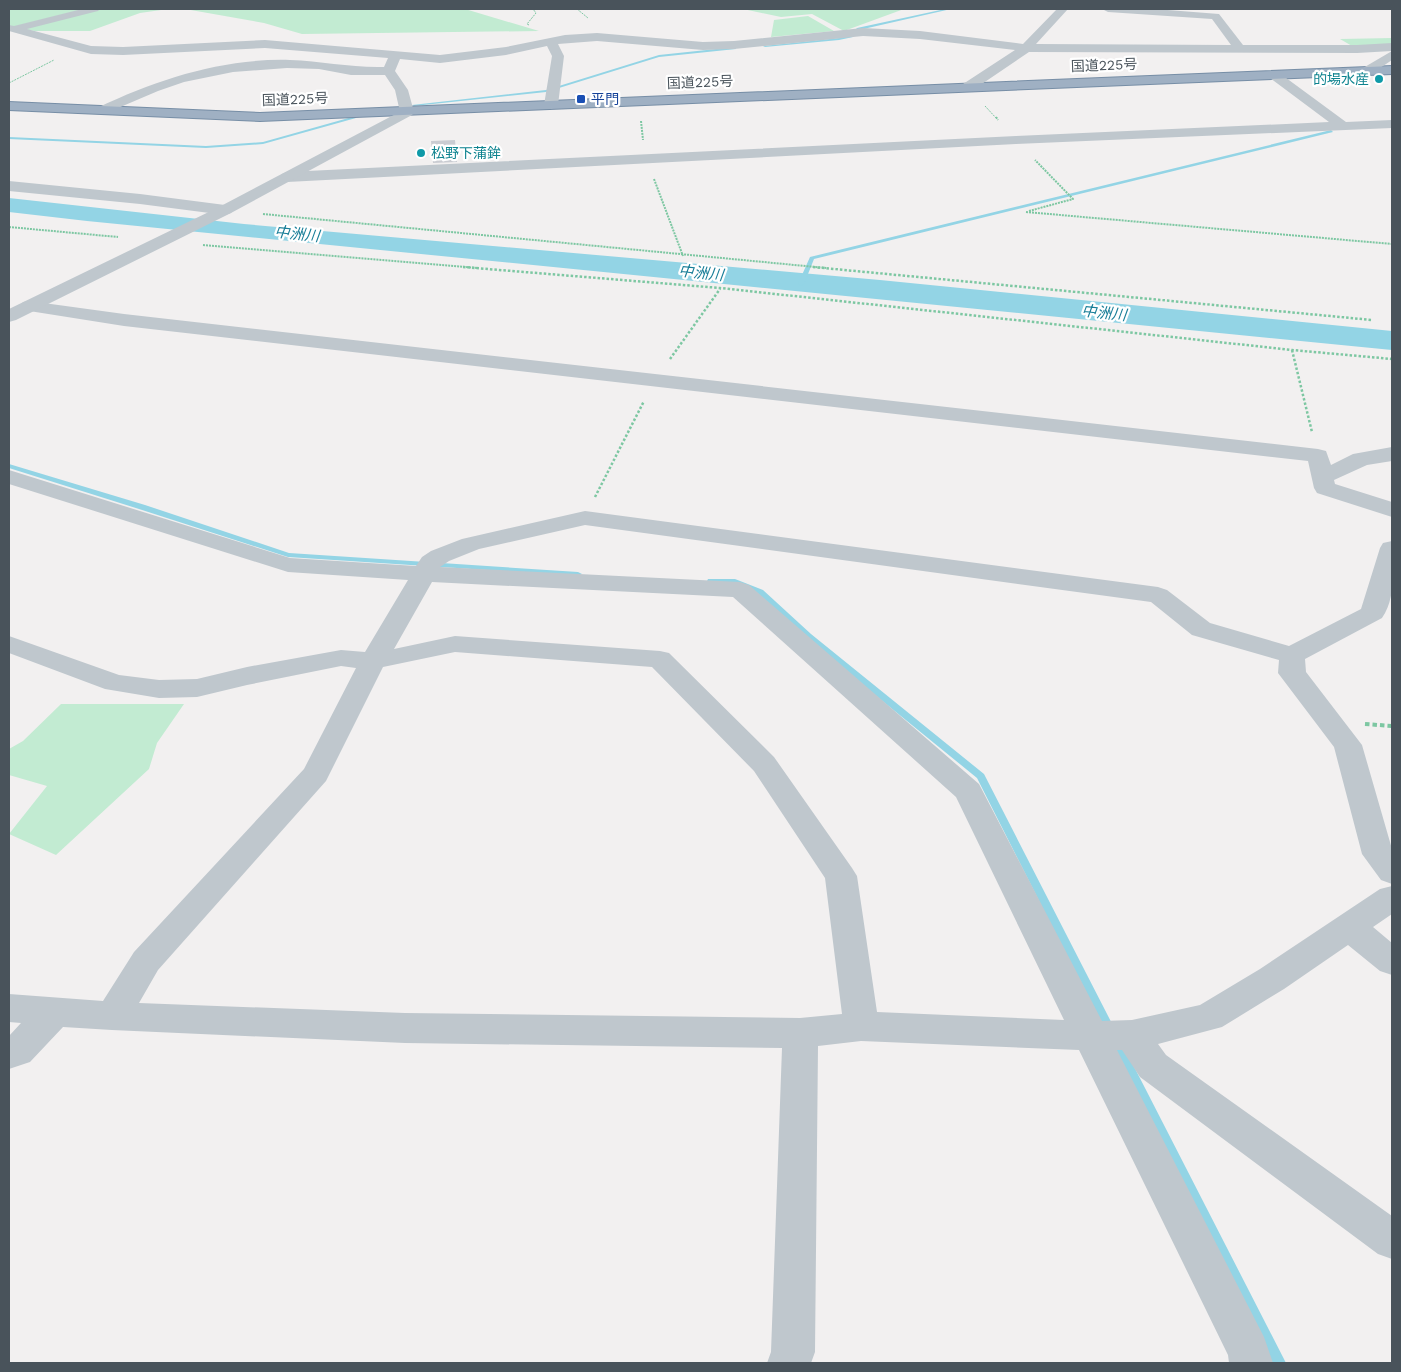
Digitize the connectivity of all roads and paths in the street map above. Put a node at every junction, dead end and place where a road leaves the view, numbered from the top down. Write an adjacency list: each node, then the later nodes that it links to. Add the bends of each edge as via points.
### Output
1 (94, 9): 4 (street)
2 (1063, 9): 6 (street)
3 (1108, 9): 7 (street, via 1215,16)
4 (11, 28): 9 (street)
5 (551, 42): 6 (street, via 597,37 703,46 891,32); 10 (street, via 440,59); 19 (street, via 558,56)
6 (1026, 48): 7 (street); 17 (street)
7 (1239, 48): 8 (street)
8 (1392, 48)
9 (91, 50): 10 (street, via 265,44); 16 (path, via 58,59)
10 (395, 55): 12 (street)
11 (1392, 55): 14 (street)
12 (389, 70): 21 (street, via 350,71 314,65 283,65 216,70 136,94); 22 (street, via 397,79)
13 (1392, 70): 14 (highway, 国道225号)
14 (1367, 71): 15 (highway, 国道225号)
15 (1274, 75): 17 (highway, 国道225号); 24 (street)
16 (9, 83)
17 (968, 87): 18 (highway, 国道225号)
18 (637, 101): 19 (highway, 国道225号); 25 (path)
19 (551, 104): 22 (highway, 国道225号)
20 (9, 106): 21 (highway, 国道225号)
21 (104, 110): 22 (highway, 国道225号, via 260,117)
22 (407, 112): 26 (street)
23 (1392, 124): 24 (street)
24 (1343, 126): 25 (street)
25 (646, 160): 26 (street); 33 (path)
26 (287, 177): 28 (street)
27 (9, 186): 28 (street, via 140,199)
28 (221, 212): 31 (street); 33 (path)
29 (1026, 212): 32 (path)
30 (9, 226): 31 (path)
31 (167, 239): 34 (street); 37 (path, via 720,288)
32 (1392, 244)
33 (683, 256): 36 (path)
34 (29, 306): 35 (street); 40 (street)
35 (9, 316)
36 (1372, 320)
37 (1292, 350): 38 (path); 40 (path)
38 (1392, 359)
39 (1392, 454): 40 (street)
40 (1320, 467): 42 (street, via 1325,488)
41 (9, 476): 44 (street, via 288,565)
42 (1392, 510)
43 (1392, 548): 46 (street, via 1373,613)
44 (428, 568): 46 (street, via 440,556 471,544 584,518 1158,595 1202,629); 47 (street); 57 (street, via 740,590 968,791)
45 (9, 644): 47 (street, via 115,683 159,689 197,688 341,658)
46 (1292, 655): 48 (street, via 1292,673 1348,745 1378,854)
47 (373, 661): 54 (street, via 316,774 146,961); 55 (street, via 454,644 660,659 764,764 841,876)
48 (1392, 872)
49 (1392, 898): 50 (street)
50 (1349, 926): 51 (street); 57 (street, via 1209,1017)
51 (1392, 962)
52 (9, 1008): 53 (street)
53 (54, 1013): 54 (street); 58 (street, via 17,1051)
54 (112, 1016): 56 (street, via 405,1028)
55 (861, 1026): 56 (street); 57 (street)
56 (800, 1033): 60 (street, via 793,1352)
57 (1112, 1035): 59 (street); 61 (street)
58 (9, 1054)
59 (1392, 1240)
60 (790, 1363)
61 (1251, 1363)

